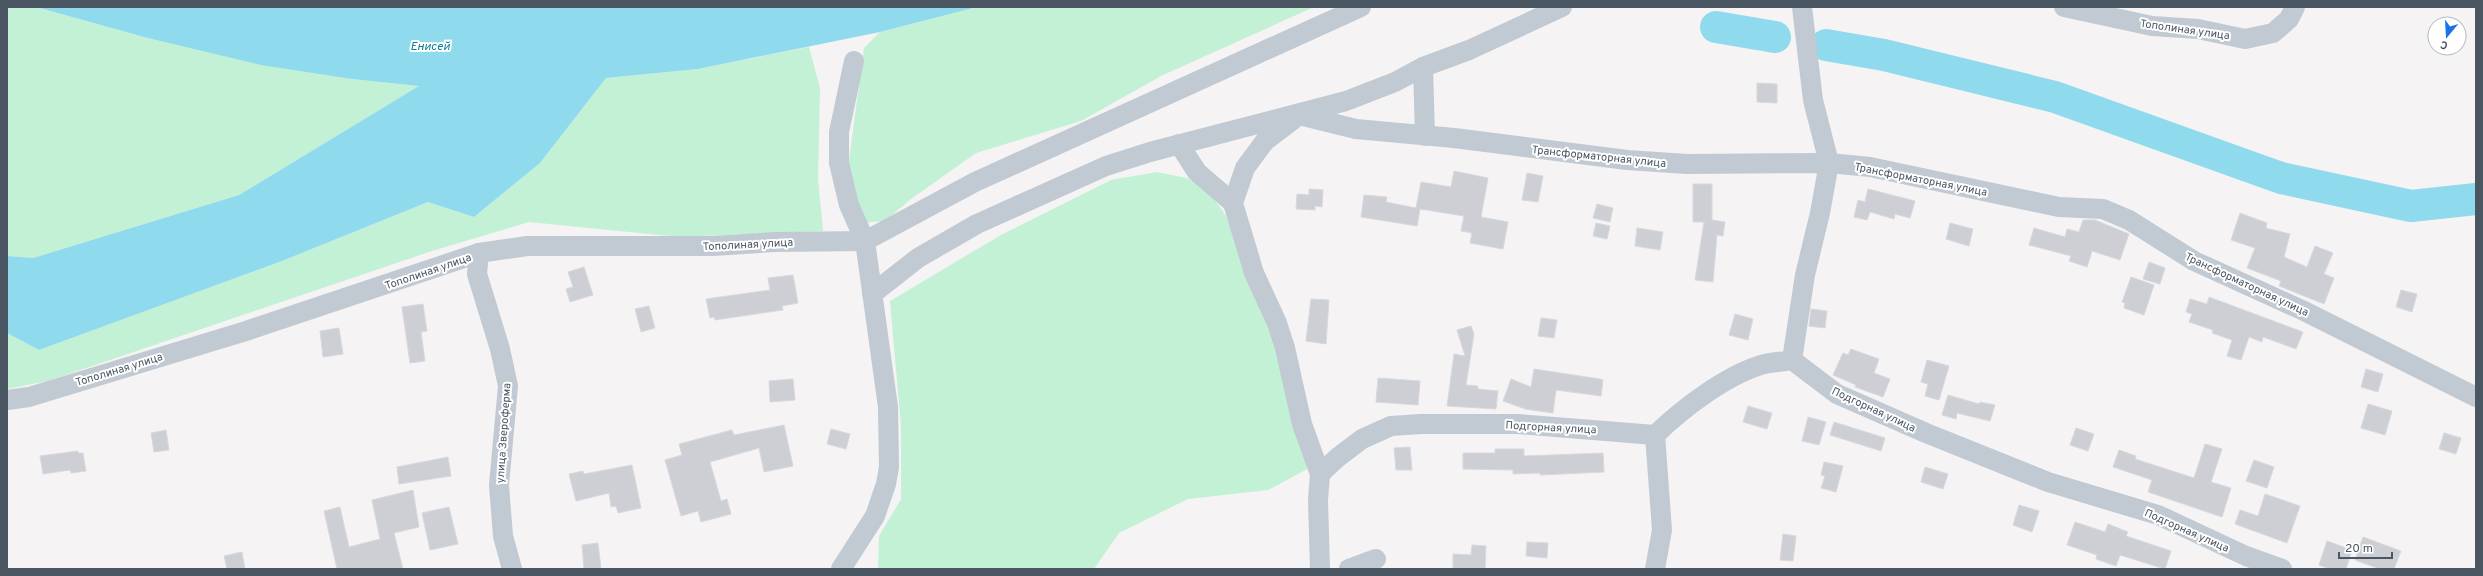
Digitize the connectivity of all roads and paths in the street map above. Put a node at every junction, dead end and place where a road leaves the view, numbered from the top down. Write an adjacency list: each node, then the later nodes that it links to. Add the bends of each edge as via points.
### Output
1 (1361, 7): 13 (street, via 975,182)
2 (1562, 7): 7 (street, via 1469,50)
3 (1802, 7): 11 (street, via 1813,100)
4 (2064, 7): 5 (street, Тополиная улица, via 2152,26 2198,29 2245,39 2273,33 2289,20)
5 (2295, 7)
6 (854, 62): 13 (street, via 839,132 839,163 849,205)
7 (1423, 67): 8 (street, via 1395,82 1346,101); 9 (street)
8 (1299, 115): 9 (street, Трансформаторная улица, via 1356,129); 10 (street); 12 (street, via 1265,142 1244,168)
9 (1425, 136): 11 (street, Трансформаторная улица, via 1627,160 1687,164)
10 (1179, 144): 12 (street, via 1197,172); 15 (street, via 1106,166 977,224 918,258)
11 (1829, 163): 16 (street, via 1805,275); 17 (street, Трансформаторная улица, via 1870,167 2059,207 2103,209 2129,220 2194,261 2302,310)
12 (1233, 203): 20 (street, via 1254,273 1285,348 1302,424)
13 (865, 241): 14 (street, Тополиная улица, via 713,246 527,246); 15 (street)
14 (479, 253): 18 (street, Тополиная улица, via 246,331 36,395); 22 (street, улица Звероферма, via 477,274 500,349 508,386 499,485 503,536)
15 (872, 294): 23 (street, via 888,407 889,467 875,516)
16 (1792, 360): 19 (street, via 1761,365 1720,385); 27 (street, Подгорная улица, via 1837,394 1926,433 2048,482 2158,515 2246,556)
17 (2476, 397)
18 (7, 400)
19 (1655, 435): 20 (street, Подгорная улица, via 1518,424 1391,426 1362,440); 26 (street, via 1662,530)
20 (1320, 474): 24 (street)
21 (1376, 559): 25 (street)
22 (512, 569)
23 (841, 569)
24 (1320, 569)
25 (1349, 569)
26 (1656, 569)
27 (2282, 569)

